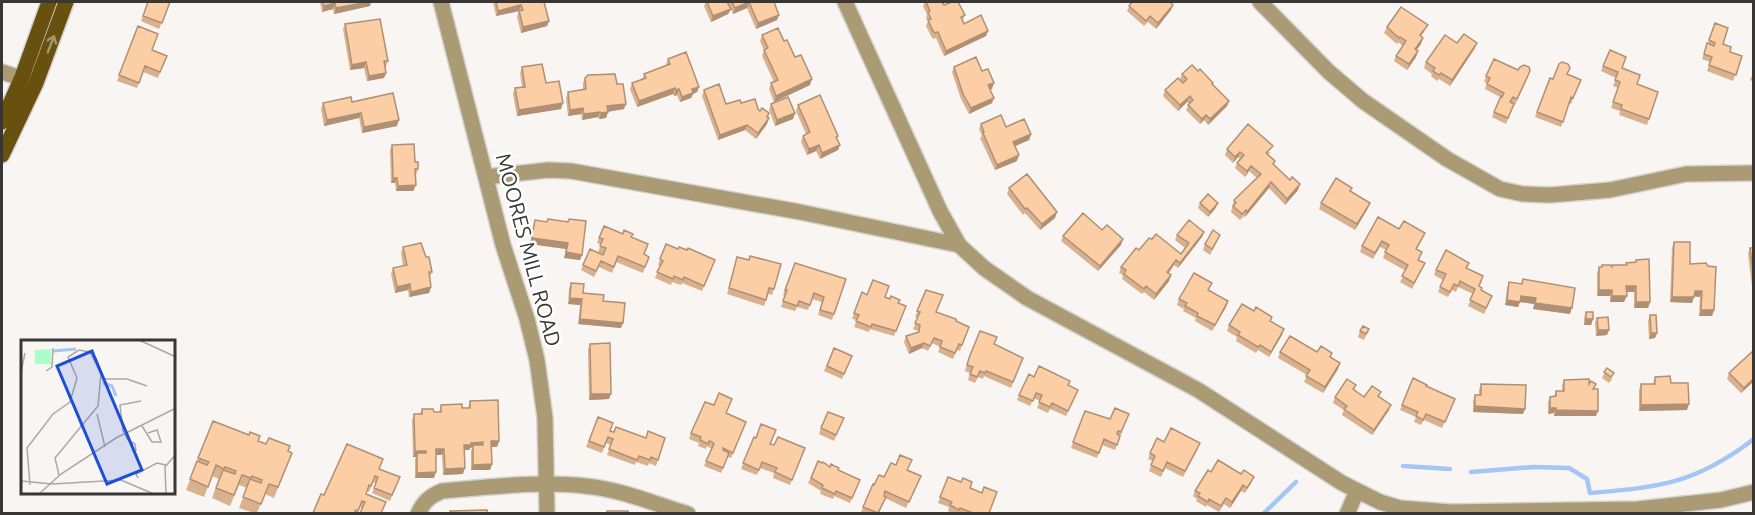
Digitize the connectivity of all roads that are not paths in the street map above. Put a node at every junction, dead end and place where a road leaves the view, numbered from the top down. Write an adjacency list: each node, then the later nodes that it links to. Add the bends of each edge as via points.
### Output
1 (50, 2): 7 (main road)
2 (66, 2): 7 (main road, one-way to 2)
3 (441, 2): 11 (street, MOORES MILL ROAD)
4 (845, 2): 12 (street, via 939,211)
5 (1260, 2): 10 (street, via 1363,101 1447,159 1500,189 1550,195 1610,190 1686,174)
6 (2, 72): 7 (street)
7 (29, 80): 8 (main road); 9 (main road)
8 (2, 122)
9 (2, 155)
10 (1754, 173)
11 (486, 177): 12 (street, via 571,171); 13 (street, MOORES MILL ROAD, via 537,360 545,418)
12 (959, 245): 14 (street, via 1027,298 1198,390)
13 (547, 485): 16 (street, via 442,491 432,495); 17 (street, MOORES MILL ROAD); 18 (street, via 612,491)
14 (1357, 491): 15 (street, via 1400,508 1451,512 1638,509 1721,500); 19 (street)
15 (1754, 492)
16 (418, 513)
17 (547, 513)
18 (688, 513)
19 (1347, 513)

